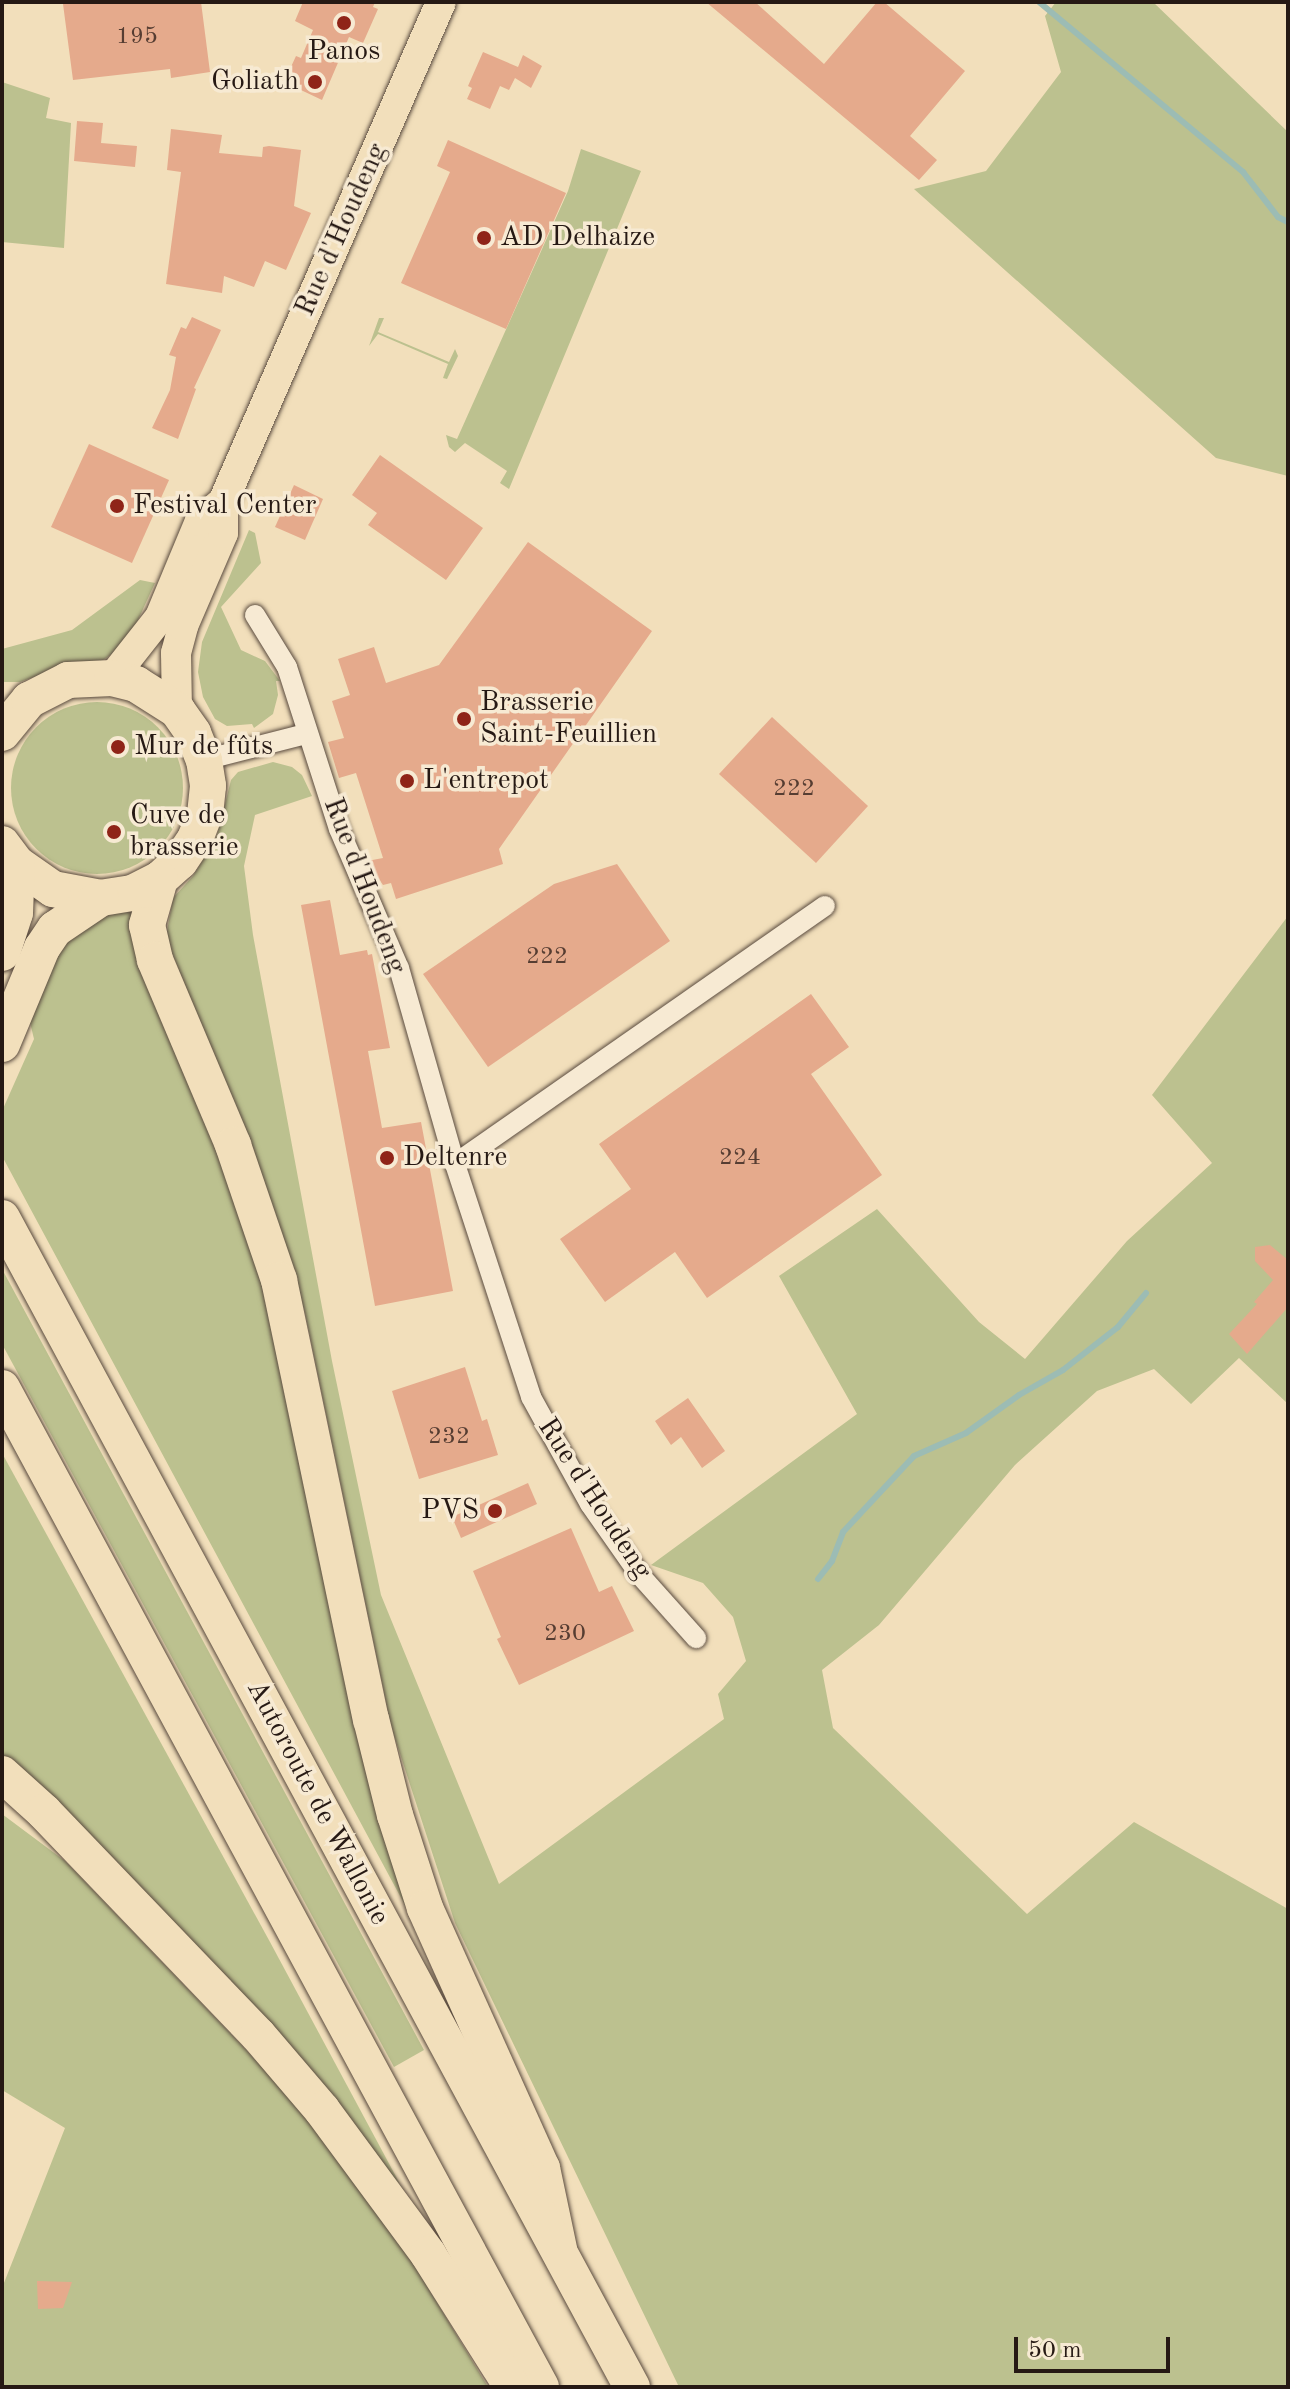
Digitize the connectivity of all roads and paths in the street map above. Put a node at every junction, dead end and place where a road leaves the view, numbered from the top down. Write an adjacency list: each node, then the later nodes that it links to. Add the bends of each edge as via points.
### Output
1 (441, 2): 2 (main road, Rue d'Houdeng)
2 (223, 502): 4 (main road, Rue d'Houdeng, via 200,521 160,617); 6 (main road, Rue d'Houdeng, via 223,533 176,653)
3 (255, 615): 8 (street, Rue d'Houdeng, via 287,667)
4 (112, 678): 5 (highway, via 68,680); 6 (highway, via 158,695)
5 (16, 699): 7 (highway)
6 (177, 710): 9 (highway)
7 (2, 733)
8 (306, 734): 9 (street); 16 (street, Rue d'Houdeng, via 347,851 399,968)
9 (204, 760): 11 (highway, via 205,813 180,861)
10 (10, 854): 12 (highway, via 53,889); 14 (highway, via 15,913)
11 (160, 879): 12 (highway, via 132,893); 23 (highway, via 147,925 155,960 233,1145 279,1280 395,1815 425,1908 542,2168)
12 (101, 898): 15 (highway, via 55,929 42,948)
13 (825, 906): 16 (street)
14 (2, 953)
15 (2, 1044)
16 (455, 1164): 19 (street, Rue d'Houdeng, via 519,1365 545,1428 639,1574)
17 (2, 1218): 23 (highway, Autoroute de Wallonie)
18 (2, 1388): 25 (highway)
19 (696, 1638)
20 (2, 1774): 22 (highway)
21 (2, 1800): 22 (highway)
22 (84, 1856): 24 (highway, via 258,2035 322,2110 428,2254)
23 (559, 2249): 26 (highway, Autoroute de Wallonie)
24 (512, 2387)
25 (541, 2387)
26 (632, 2387)

